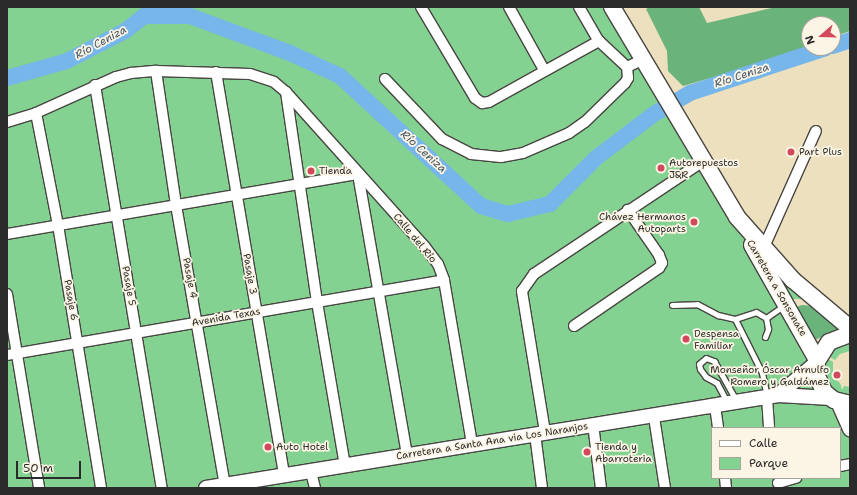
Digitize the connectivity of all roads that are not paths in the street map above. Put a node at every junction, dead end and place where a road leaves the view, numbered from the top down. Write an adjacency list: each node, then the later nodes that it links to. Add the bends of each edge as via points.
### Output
1 (421, 7): 8 (street, via 475,98 482,103 489,102)
2 (509, 7): 8 (street)
3 (579, 7): 5 (street)
4 (612, 7): 6 (main road)
5 (599, 41): 7 (street); 8 (street)
6 (642, 60): 7 (street); 17 (main road)
7 (627, 67): 11 (street, via 628,78 625,83 586,122 569,133 523,153 501,157 470,154 442,139)
8 (544, 70)
9 (156, 71): 10 (street, Calle del Río); 12 (street, Calle del Río, via 131,73); 21 (street, Pasaje 4)
10 (216, 72): 13 (street, Calle del Río, via 262,76); 20 (street, Pasaje 3)
11 (385, 79)
12 (95, 85): 14 (street, Calle del Río); 23 (street, Pasaje 5)
13 (286, 92): 18 (street, Calle del Río); 19 (street)
14 (36, 113): 15 (street, Calle del Río); 25 (street, Pasaje 6)
15 (7, 122)
16 (816, 132): 27 (street)
17 (702, 162): 22 (street); 24 (main road)
18 (358, 174): 19 (street); 28 (street, Calle del Río, via 426,247 438,264); 29 (street)
19 (300, 184): 20 (street); 31 (street)
20 (236, 195): 21 (street); 35 (street, Pasaje 3)
21 (176, 205): 23 (street); 38 (street, Pasaje 4)
22 (628, 210): 40 (street, via 659,254 662,263 659,268); 56 (street, via 534,274 522,291)
23 (116, 215): 25 (street); 41 (street, Pasaje 5)
24 (737, 217): 27 (main road); 34 (main road, Carretera a Sonsonate)
25 (58, 225): 26 (street); 43 (street, Pasaje 6)
26 (7, 234)
27 (764, 247): 32 (main road, via 793,280)
28 (444, 280): 29 (street, Avenida Texas); 57 (street, Calle del Río)
29 (377, 291): 31 (street, Avenida Texas); 58 (street)
30 (7, 294): 46 (street)
31 (317, 302): 35 (street, Avenida Texas); 59 (street)
32 (818, 303): 34 (main road, via 794,303); 39 (main road)
33 (672, 305): 37 (lane, via 697,304 718,315)
34 (787, 306): 36 (lane); 47 (main road, Carretera a Sonsonate)
35 (257, 312): 38 (street, Avenida Texas); 61 (street, Pasaje 3)
36 (766, 318): 37 (lane, via 756,312); 42 (lane)
37 (735, 319): 45 (lane)
38 (198, 322): 41 (street, Avenida Texas); 64 (street, Pasaje 4)
39 (848, 325): 47 (main road, via 829,342)
40 (574, 326)
41 (136, 332): 43 (street, Avenida Texas); 67 (street, Pasaje 5)
42 (766, 337)
43 (78, 343): 46 (street, Avenida Texas); 66 (street, Pasaje 6)
44 (755, 343): 45 (lane)
45 (749, 346): 48 (lane)
46 (12, 354): 65 (street)
47 (817, 361): 48 (main road); 49 (main road, Carretera a Sonsonate, via 820,385)
48 (773, 397): 49 (main road, Carretera a Santa Ana via Los Naranjos); 50 (main road, Carretera a Santa Ana via Los Naranjos); 54 (street)
49 (840, 401): 55 (main road)
50 (727, 404): 50 (lane, via 714,361 706,358 699,364 700,369 706,377 717,382); 51 (main road, Carretera a Santa Ana via Los Naranjos); 53 (street)
51 (654, 417): 52 (main road, Carretera a Santa Ana via Los Naranjos); 72 (street)
52 (593, 424): 56 (main road, Carretera a Santa Ana via Los Naranjos); 71 (street)
53 (718, 427)
54 (769, 427)
55 (850, 429)
56 (540, 433): 57 (main road, Carretera a Santa Ana via Los Naranjos); 70 (street)
57 (472, 444): 58 (main road, Carretera a Santa Ana via Los Naranjos)
58 (407, 455): 59 (main road, Carretera a Santa Ana via Los Naranjos)
59 (345, 465): 60 (main road, Carretera a Santa Ana via Los Naranjos)
60 (311, 472): 61 (main road, Carretera a Santa Ana via Los Naranjos); 69 (street)
61 (284, 476): 64 (main road, Carretera a Santa Ana via Los Naranjos)
62 (792, 479): 63 (street)
63 (778, 483)
64 (225, 485): 68 (main road, Carretera a Santa Ana via Los Naranjos)
65 (39, 488)
66 (101, 488)
67 (162, 488)
68 (206, 488)
69 (315, 488)
70 (542, 488)
71 (601, 488)
72 (664, 488)

